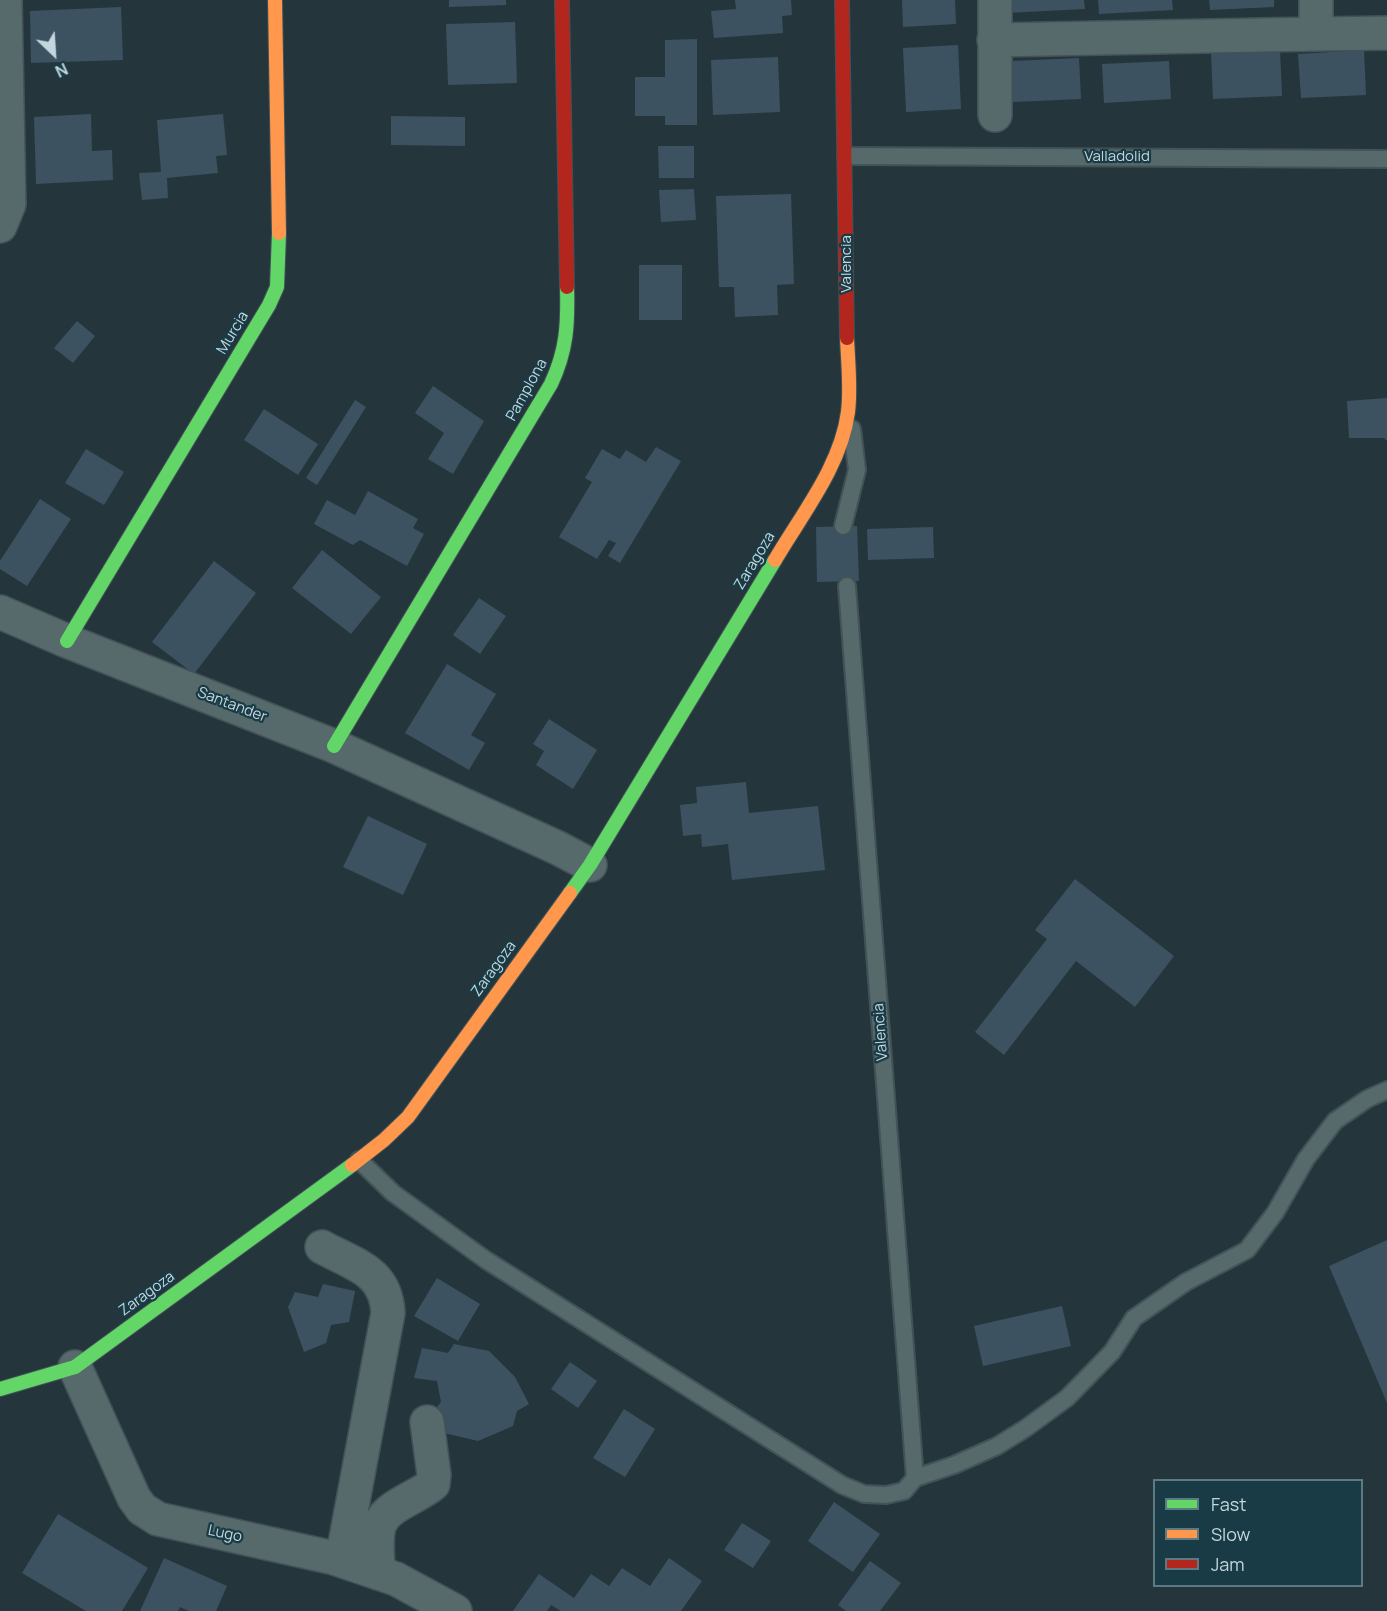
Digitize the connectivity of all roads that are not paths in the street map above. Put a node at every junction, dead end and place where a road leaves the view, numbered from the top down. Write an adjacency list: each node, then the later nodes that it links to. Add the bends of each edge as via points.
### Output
1 (5, 0): 13 (street, via 9,204)
2 (275, 0): 18 (street, Murcia, via 277,287)
3 (562, 0): 19 (street, Pamplona, via 568,325 561,365)
4 (842, 0): 11 (street, Valencia)
5 (995, 0): 9 (street)
6 (1316, 0): 8 (street)
7 (1387, 33): 8 (street)
8 (1316, 34): 9 (street)
9 (994, 40): 10 (street)
10 (994, 115)
11 (846, 156): 12 (lane, Valladolid); 14 (street, Valencia)
12 (1387, 159)
13 (0, 226)
14 (848, 410): 15 (lane, Valencia, via 857,470); 20 (street, Zaragoza, via 845,432 831,467)
15 (843, 526)
16 (847, 586): 27 (lane, Valencia)
17 (0, 612): 18 (street, Santander)
18 (68, 641): 19 (street, Santander)
19 (334, 746): 20 (street, Santander)
20 (590, 865): 22 (street, Zaragoza, via 408,1117)
21 (1387, 1090): 27 (lane, via 1335,1121 1246,1250 1186,1282 1134,1318 1112,1352 1067,1398 997,1446)
22 (359, 1160): 24 (street, Zaragoza); 27 (lane, via 393,1194 486,1260 842,1485 864,1494 886,1495 904,1491)
23 (322, 1247): 28 (street, via 375,1276 387,1301 388,1314)
24 (75, 1367): 25 (street, Zaragoza); 28 (street, Lugo, via 142,1509 158,1520)
25 (0, 1389)
26 (427, 1422): 29 (street, via 433,1484 389,1511 382,1520 378,1530)
27 (915, 1478)
28 (342, 1560): 29 (street, Lugo)
29 (378, 1573): 30 (street, Lugo, via 396,1579)
30 (411, 1601): 31 (street, Lugo)
31 (456, 1611)

